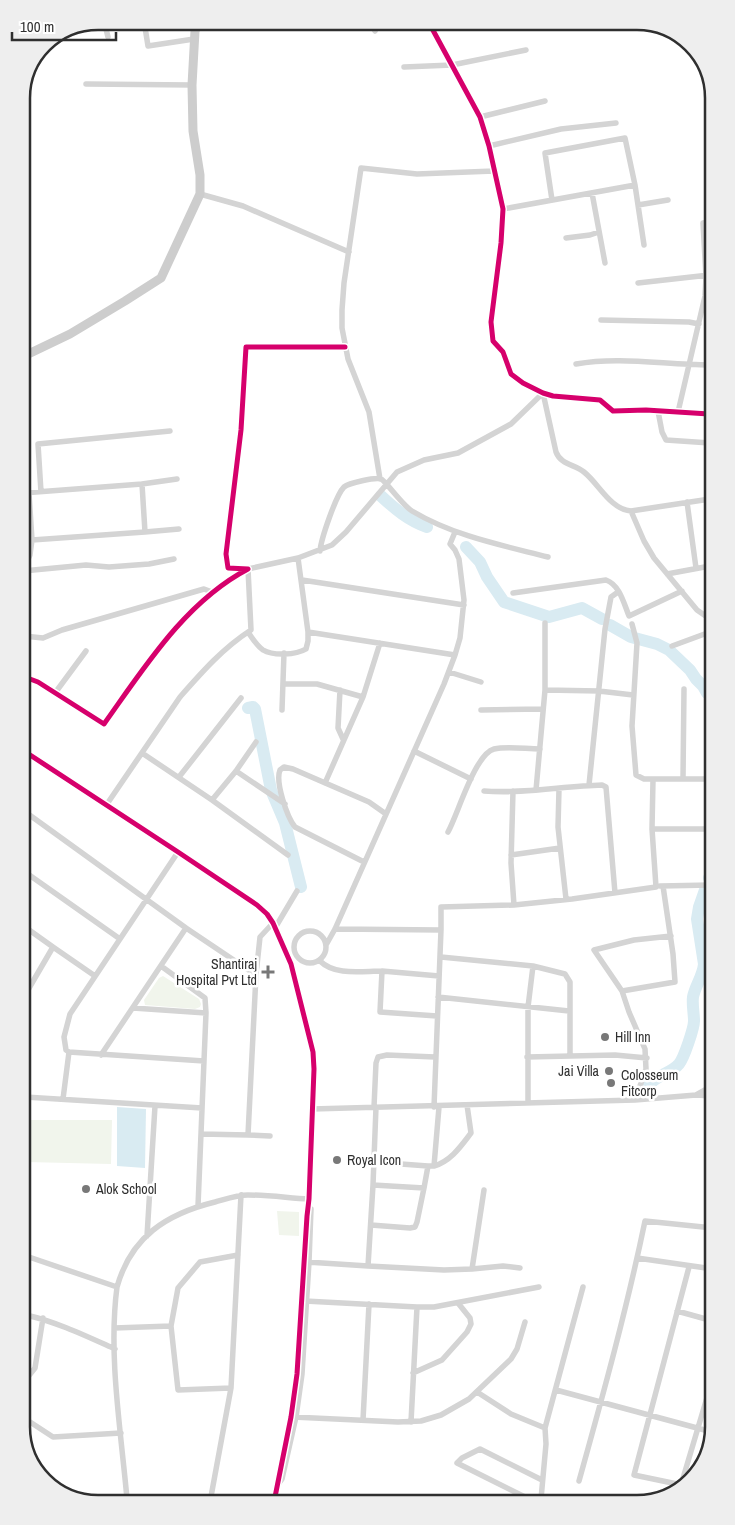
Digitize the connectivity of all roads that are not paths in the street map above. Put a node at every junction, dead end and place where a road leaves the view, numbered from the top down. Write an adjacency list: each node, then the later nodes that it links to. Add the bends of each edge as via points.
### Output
1 (106, 30): 7 (street)
2 (145, 30): 6 (street, via 148,46)
3 (193, 30): 6 (street)
4 (196, 30): 6 (street)
5 (433, 30): 9 (street)
6 (194, 35): 12 (street)
7 (108, 37)
8 (526, 50): 9 (street)
9 (452, 65): 10 (street); 14 (street)
10 (404, 67)
11 (86, 84): 12 (street)
12 (192, 85): 20 (street)
13 (545, 101): 14 (street)
14 (480, 117): 16 (street)
15 (616, 123): 16 (street, via 561,129)
16 (489, 146): 17 (street)
17 (494, 171): 24 (street); 30 (street, via 416,174 361,168)
18 (635, 185): 19 (street); 21 (street, via 625,138 544,153); 23 (street)
19 (592, 193): 21 (street); 26 (street)
20 (200, 194): 30 (street, via 243,206); 38 (street, via 160,278 70,334)
21 (552, 200): 24 (street)
22 (668, 200): 23 (street)
23 (638, 205): 28 (street)
24 (503, 209): 42 (street, via 491,322 493,341 503,352 511,374)
25 (705, 222): 29 (street)
26 (599, 232): 27 (street); 31 (street)
27 (566, 238)
28 (644, 245)
29 (705, 249)
30 (349, 252): 37 (street, via 342,310)
31 (605, 263)
32 (705, 276): 33 (street)
33 (638, 282)
34 (705, 296): 36 (street)
35 (601, 320): 36 (street)
36 (699, 324): 40 (street)
37 (345, 347): 48 (street, via 368,412); 70 (street, via 246,347 241,430 226,554 228,568)
38 (30, 353)
39 (576, 364): 40 (street, via 627,361)
40 (690, 365): 41 (street); 44 (street)
41 (705, 365)
42 (542, 393): 43 (street, via 600,400 613,411); 50 (street, via 510,424 458,452 408,466); 56 (street, via 560,459 583,471 617,506)
43 (658, 411): 44 (street); 47 (street, via 666,440)
44 (678, 412): 45 (street)
45 (705, 414)
46 (170, 431): 52 (street, via 38,444)
47 (705, 444)
48 (380, 478): 50 (street); 62 (street, via 353,483 343,489 323,535)
49 (177, 479): 51 (street)
50 (387, 483): 60 (street, via 398,500 408,508); 62 (street, via 336,543)
51 (142, 484): 52 (street); 59 (street)
52 (41, 492): 53 (street)
53 (30, 493)
54 (705, 500): 55 (street)
55 (687, 502): 56 (street); 68 (street)
56 (631, 511): 71 (street, via 648,548)
57 (30, 524): 61 (street)
58 (179, 529): 59 (street)
59 (145, 532): 61 (street)
60 (455, 532): 64 (street); 77 (street, via 450,544 459,559)
61 (32, 540): 63 (street)
62 (320, 551): 65 (street)
63 (30, 555)
64 (548, 557)
65 (298, 558): 70 (street); 72 (street)
66 (174, 559): 69 (street, via 109,567 86,565)
67 (705, 567): 68 (street)
68 (696, 568): 71 (street)
69 (30, 569)
70 (248, 569): 74 (street); 81 (street, via 251,630)
71 (667, 574): 73 (street)
72 (302, 580): 77 (street); 82 (street)
73 (682, 591): 75 (street, via 629,616); 78 (street, via 696,610)
74 (212, 592): 84 (street, via 204,589 43,638); 98 (street, via 158,648 104,724)
75 (618, 592): 76 (street, via 612,582 601,580); 97 (street, via 610,599)
76 (513, 593)
77 (464, 605): 89 (street)
78 (705, 616)
79 (545, 623): 95 (street)
80 (632, 624): 99 (street, via 637,643)
81 (248, 632): 88 (street, via 263,650); 109 (street, via 224,649 194,681)
82 (308, 632): 85 (street); 88 (street, via 306,650)
83 (705, 634): 86 (street)
84 (30, 637)
85 (380, 643): 89 (street); 100 (street)
86 (672, 646)
87 (86, 651): 98 (street)
88 (284, 653): 93 (street)
89 (455, 655): 90 (street)
90 (448, 672): 92 (street); 108 (street)
91 (30, 679): 98 (street)
92 (481, 682)
93 (283, 684): 94 (street, via 317,684); 103 (street)
94 (340, 690): 100 (street); 105 (street, via 338,730)
95 (545, 690): 97 (street); 102 (street)
96 (684, 690): 113 (street)
97 (599, 692): 99 (street); 118 (street)
98 (55, 693)
99 (633, 695): 116 (street, via 636,773 641,779)
100 (363, 697): 105 (street)
101 (241, 698): 112 (street)
102 (543, 709): 104 (street); 107 (street)
103 (282, 710)
104 (481, 710)
105 (344, 739): 117 (street)
106 (256, 742): 111 (street)
107 (540, 749): 114 (street, via 498,748 490,751 481,759); 120 (street)
108 (414, 751): 114 (street); 126 (street)
109 (142, 752): 112 (street); 124 (street)
110 (30, 755): 124 (street)
111 (236, 771): 123 (street); 125 (street)
112 (179, 777): 123 (street)
113 (683, 778): 115 (street); 116 (street)
114 (471, 779): 130 (street)
115 (705, 779)
116 (653, 780): 128 (street)
117 (325, 783): 125 (street, via 293,769 281,768 278,782); 126 (street, via 369,802)
118 (589, 785): 119 (street); 141 (street, via 607,788)
119 (558, 789): 120 (street); 131 (street)
120 (536, 790): 122 (street)
121 (484, 791): 122 (street)
122 (512, 791): 134 (street)
123 (212, 800): 133 (street)
124 (107, 804): 132 (street)
125 (285, 804): 135 (street, via 291,821 298,829)
126 (386, 814): 135 (street)
127 (30, 815): 142 (street)
128 (652, 829): 129 (street); 138 (street)
129 (705, 829)
130 (448, 832)
131 (560, 848): 134 (street); 143 (street)
132 (178, 852): 142 (street); 145 (street, via 257,905)
133 (288, 855)
134 (511, 855): 144 (street)
135 (364, 862): 147 (street)
136 (30, 875): 151 (street)
137 (705, 884): 139 (street)
138 (656, 886): 139 (street); 141 (street)
139 (663, 886): 150 (street)
140 (297, 891): 145 (street)
141 (615, 893): 143 (street)
142 (146, 900): 146 (street); 151 (street)
143 (566, 900): 144 (street)
144 (514, 905): 148 (street, via 441,907)
145 (274, 926): 157 (street); 161 (street, via 260,937)
146 (186, 928): 158 (street); 161 (street)
147 (335, 929): 148 (street); 152 (street)
148 (441, 930): 154 (street)
149 (30, 931): 153 (street)
150 (671, 936): 165 (street, via 675,982); 165 (street, via 594,950)
151 (120, 938): 162 (street)
152 (326, 945): 155 (street, via 321,935 306,931 294,942); 156 (street)
153 (53, 947): 162 (street); 164 (street)
154 (441, 957): 159 (street); 163 (street)
155 (297, 958): 156 (street, via 307,964); 157 (street)
156 (320, 961): 160 (street, via 336,970)
157 (291, 964): 191 (street, via 314,1060)
158 (161, 966): 168 (street); 170 (street, via 204,996)
159 (533, 966): 167 (street); 169 (street, via 568,976)
160 (382, 972): 163 (street); 171 (street, via 380,1012)
161 (256, 975): 193 (street)
162 (95, 976): 172 (street, via 70,1014 64,1037)
163 (440, 976): 166 (street)
164 (30, 987)
165 (622, 991): 177 (street)
166 (438, 997): 167 (street); 171 (street)
167 (528, 1007): 169 (street); 176 (street)
168 (133, 1008): 170 (street); 173 (street)
169 (569, 1011): 174 (street)
170 (206, 1013): 178 (street)
171 (437, 1016): 175 (street)
172 (69, 1052): 173 (street); 183 (street)
173 (101, 1055): 178 (street)
174 (570, 1055): 176 (street); 177 (street, via 615,1054)
175 (435, 1057): 188 (street, via 378,1057); 189 (street)
176 (527, 1057): 185 (street)
177 (647, 1058): 184 (street)
178 (204, 1061): 190 (street)
179 (705, 1090): 180 (street)
180 (696, 1094): 181 (street); 184 (street)
181 (705, 1095)
182 (30, 1097): 183 (street)
183 (63, 1099): 187 (street)
184 (635, 1100): 185 (street)
185 (528, 1103): 186 (street)
186 (467, 1105): 189 (street); 196 (street, via 471,1133 453,1154 442,1163)
187 (155, 1106): 190 (street); 205 (street)
188 (375, 1107): 189 (street); 191 (street); 195 (street)
189 (436, 1107): 196 (street)
190 (202, 1108): 192 (street)
191 (312, 1109): 201 (street)
192 (201, 1134): 193 (street); 202 (street)
193 (248, 1135): 194 (street)
194 (270, 1136)
195 (374, 1162): 196 (street); 197 (street)
196 (431, 1166): 198 (street)
197 (373, 1185): 198 (street); 203 (street)
198 (424, 1188): 203 (street, via 415,1227)
199 (484, 1190): 214 (street)
200 (241, 1195): 201 (street); 202 (street); 206 (street)
201 (310, 1199): 209 (street)
202 (198, 1206): 205 (street, via 167,1220)
203 (371, 1225): 210 (street)
204 (705, 1227): 208 (street, via 645,1221)
205 (147, 1236): 215 (street, via 133,1253)
206 (238, 1254): 227 (street, via 200,1262 178,1288); 232 (street)
207 (30, 1257): 215 (street)
208 (637, 1258): 211 (street); 235 (street)
209 (307, 1262): 210 (street); 218 (street)
210 (368, 1266): 214 (street)
211 (689, 1267): 213 (street); 222 (street)
212 (520, 1268): 214 (street)
213 (705, 1268)
214 (472, 1269)
215 (117, 1287): 228 (street)
216 (538, 1287): 219 (street)
217 (584, 1287): 233 (street)
218 (305, 1301): 220 (street); 238 (street, via 304,1353)
219 (458, 1303): 221 (street); 230 (street, via 470,1318 467,1332 442,1360)
220 (369, 1304): 221 (street); 239 (street)
221 (417, 1307): 230 (street)
222 (677, 1311): 225 (street); 237 (street)
223 (30, 1316): 224 (street)
224 (43, 1318): 229 (street); 231 (street, via 35,1368)
225 (705, 1319)
226 (525, 1322): 234 (street, via 516,1354)
227 (171, 1326): 228 (street); 232 (street, via 178,1390)
228 (114, 1328): 229 (street)
229 (115, 1349): 245 (street)
230 (413, 1373): 241 (street)
231 (30, 1374)
232 (231, 1388): 251 (street)
233 (556, 1390): 235 (street); 242 (street)
234 (477, 1392): 241 (street, via 450,1411 431,1419); 242 (street, via 511,1414)
235 (602, 1402): 237 (street); 248 (street)
236 (705, 1406): 243 (street)
237 (650, 1414): 243 (street); 249 (street, via 634,1475)
238 (294, 1417): 239 (street); 252 (street)
239 (363, 1420): 241 (street)
240 (30, 1422): 245 (street, via 53,1437)
241 (411, 1422)
242 (545, 1428): 247 (street)
243 (699, 1428): 244 (street); 246 (street)
244 (705, 1430)
245 (121, 1433): 250 (street)
246 (685, 1475)
247 (542, 1480): 253 (street, via 480,1450 457,1463); 254 (street)
248 (579, 1481)
249 (675, 1484)
250 (127, 1495)
251 (211, 1495)
252 (276, 1495)
253 (521, 1495)
254 (541, 1495)

